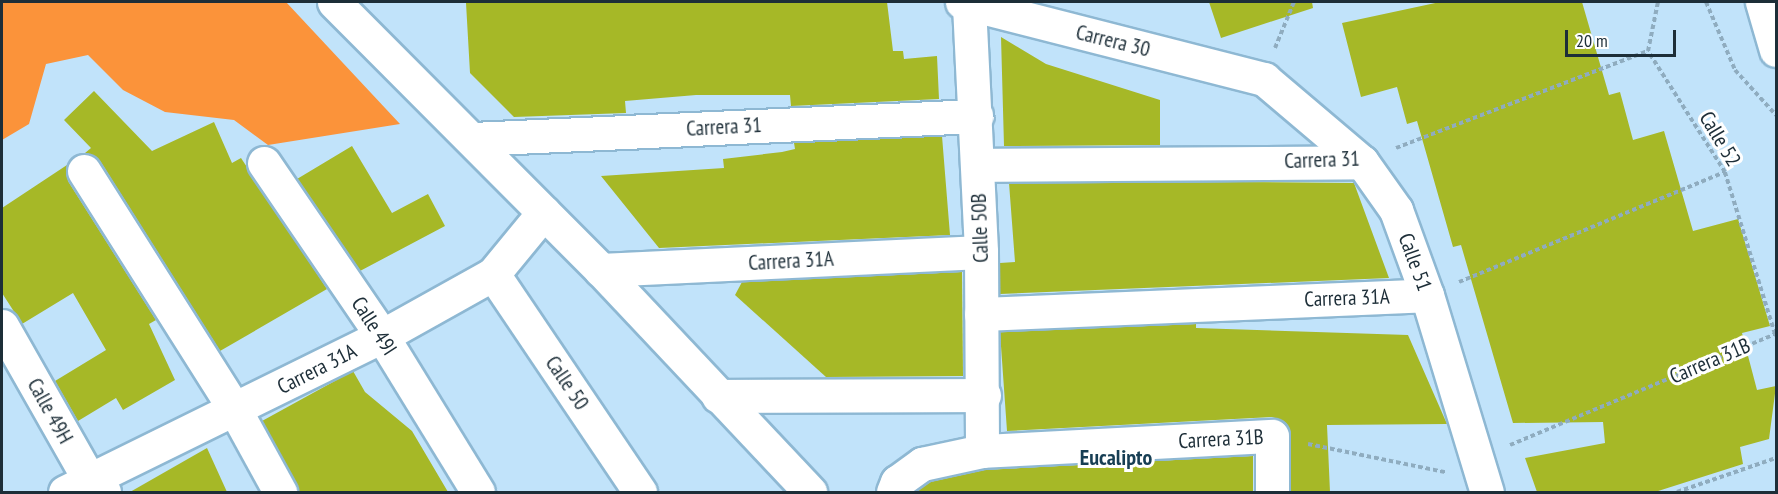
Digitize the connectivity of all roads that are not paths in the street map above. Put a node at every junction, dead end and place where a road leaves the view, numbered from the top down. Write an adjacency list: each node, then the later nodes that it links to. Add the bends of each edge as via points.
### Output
1 (339, 2): 7 (street)
2 (1762, 2): 4 (street)
3 (965, 3): 5 (street, Carrera 30); 6 (street, Calle 50B)
4 (1776, 50)
5 (1264, 79): 8 (street, Calle 51)
6 (976, 116): 7 (street, Carrera 31); 10 (street, Calle 50B)
7 (472, 139): 12 (street)
8 (1362, 162): 10 (street, Carrera 31); 16 (street, Calle 51, via 1396,210)
9 (264, 163): 19 (street, Calle 49I)
10 (977, 165): 13 (street, Calle 50B)
11 (84, 171): 22 (street)
12 (544, 212): 14 (street); 15 (street, Carrera 31A)
13 (981, 252): 14 (street, Carrera 31A); 17 (street, Calle 50B)
14 (601, 270): 21 (street)
15 (493, 274): 19 (street, Carrera 31A); 28 (street, Calle 50)
16 (1428, 295): 17 (street, Carrera 31A); 24 (street, Calle 51)
17 (981, 314): 20 (street, Calle 50B)
18 (2, 326): 25 (street, Calle 49H)
19 (382, 336): 22 (street, Carrera 31A); 27 (street, Calle 49I)
20 (984, 395): 21 (street); 23 (street, Calle 50B)
21 (718, 396): 29 (street)
22 (235, 410): 25 (street, Carrera 31A); 26 (street)
23 (982, 451): 30 (street, Carrera 31B, via 922,464 897,482); 31 (street, Carrera 31B, via 1272,436)
24 (1484, 477)
25 (86, 488)
26 (280, 492)
27 (478, 492)
28 (640, 492)
29 (810, 492)
30 (893, 492)
31 (1272, 492)

